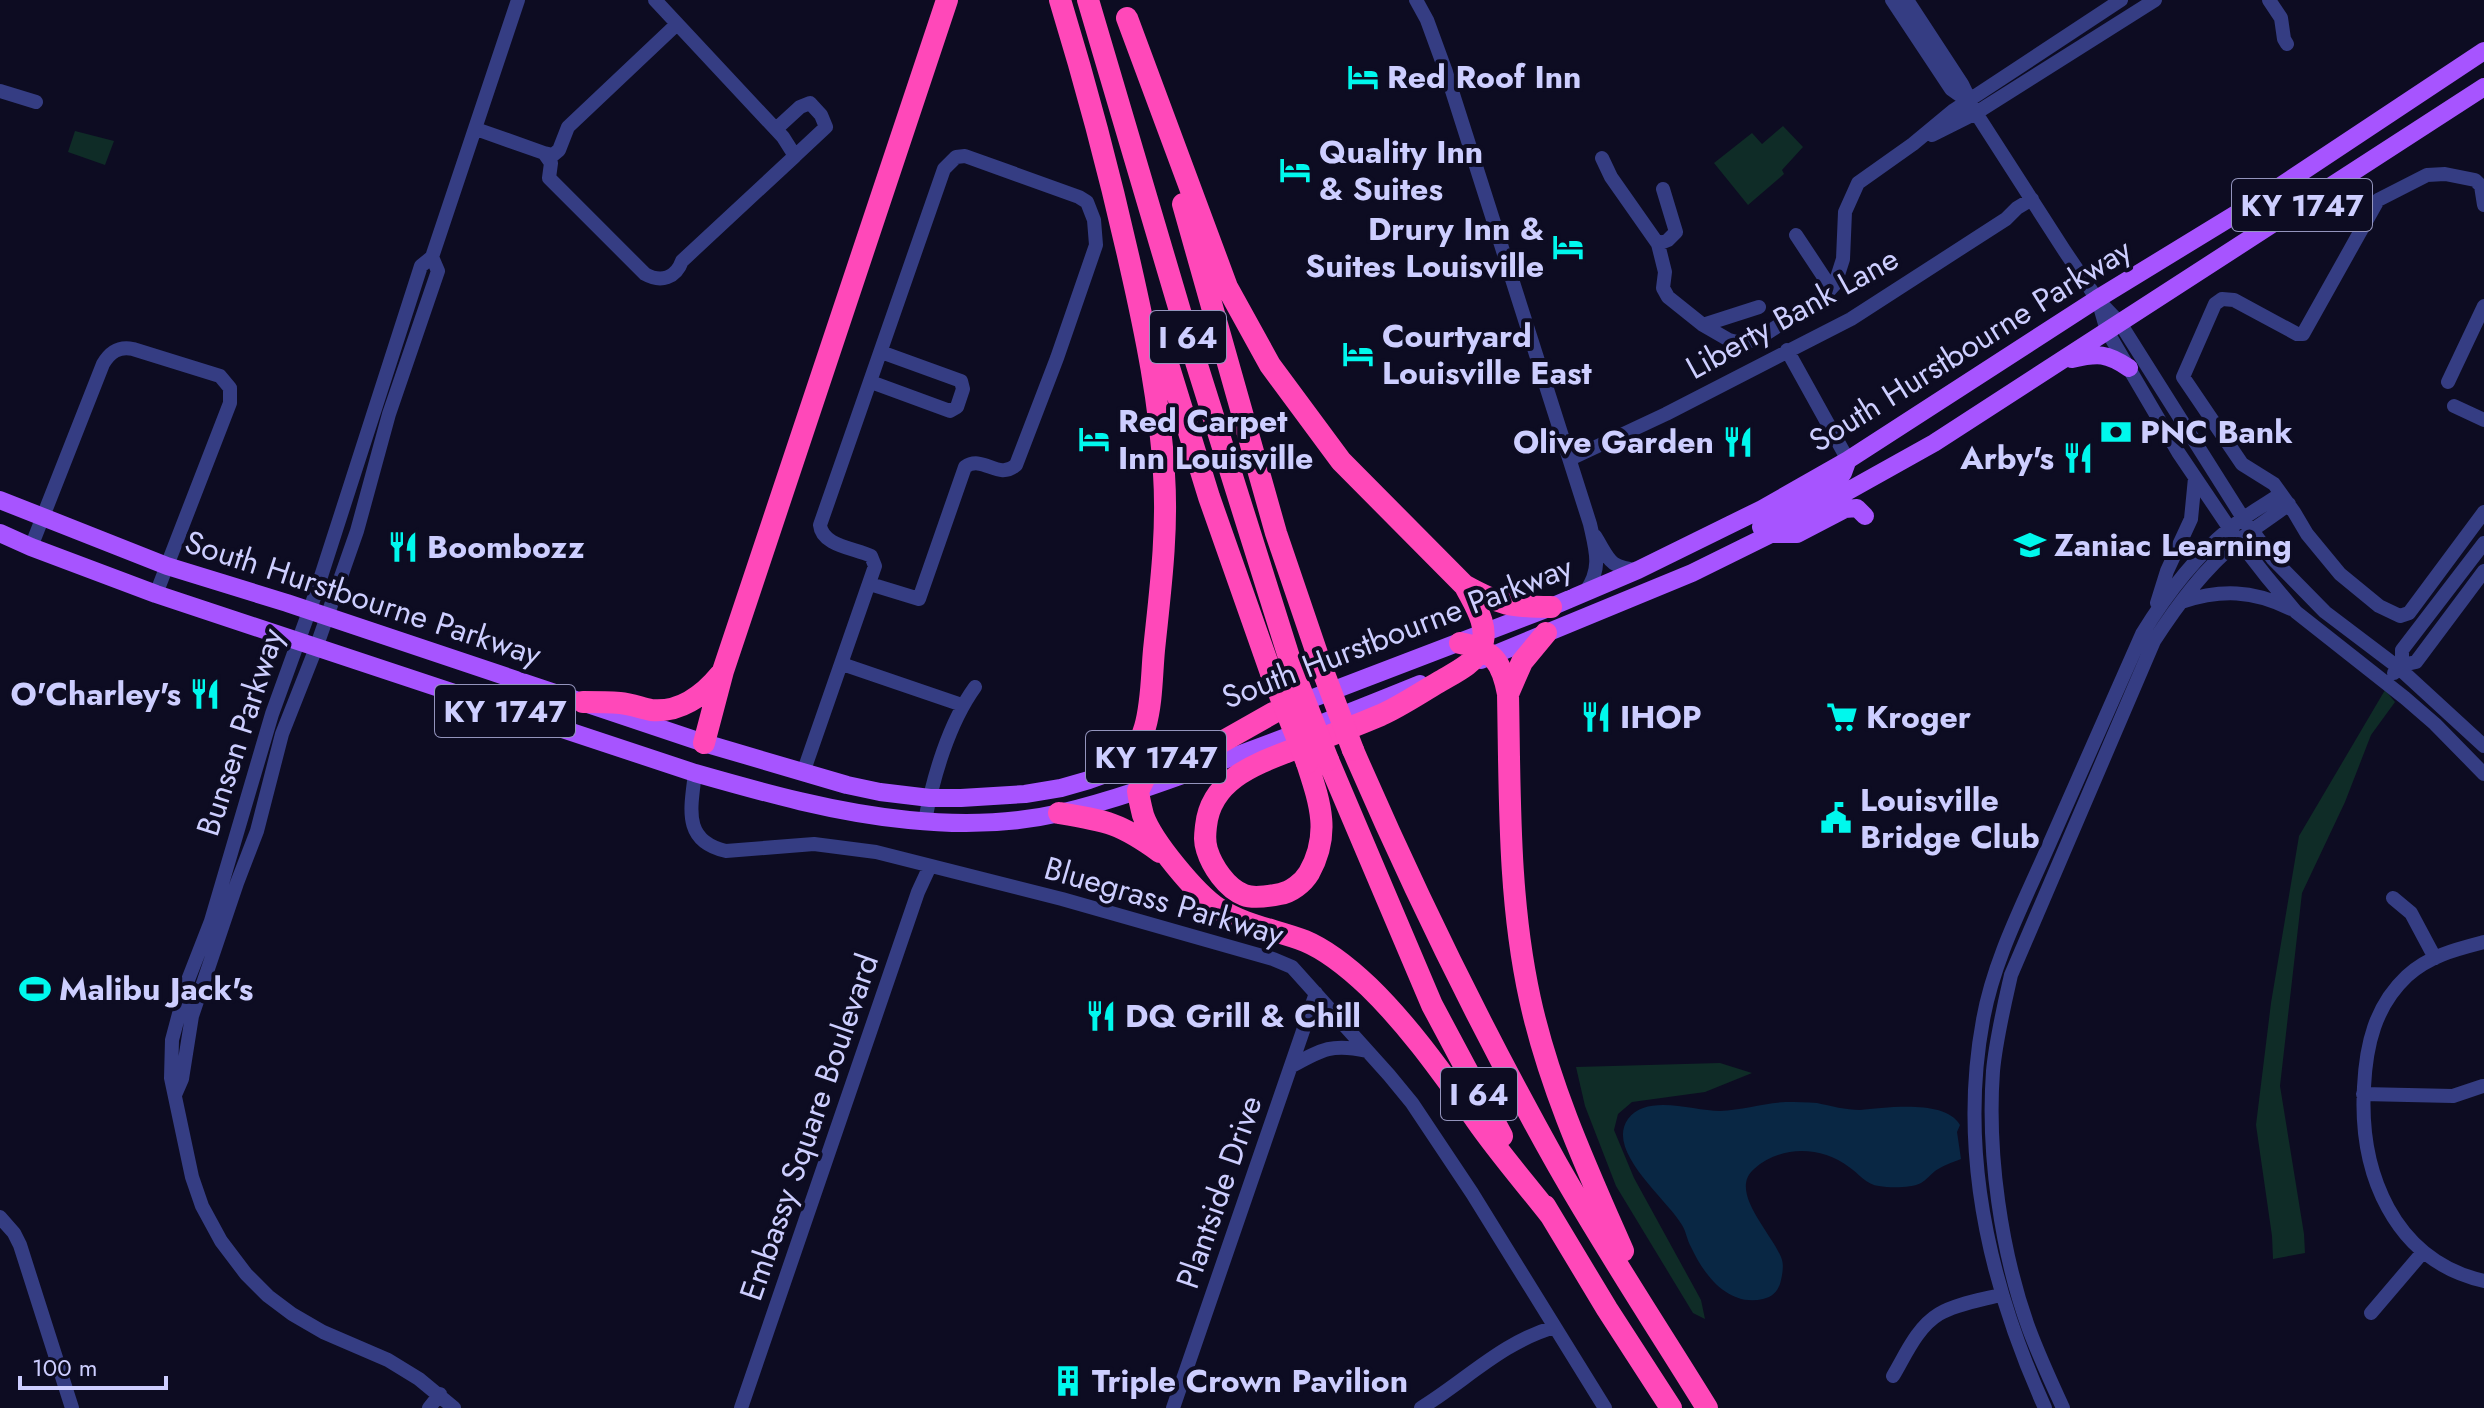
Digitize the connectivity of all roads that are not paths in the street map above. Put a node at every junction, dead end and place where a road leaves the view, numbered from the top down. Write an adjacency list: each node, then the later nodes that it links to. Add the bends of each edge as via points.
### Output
1 (518, 0): 21 (street, Bunsen Parkway)
2 (655, 0): 13 (street)
3 (947, 0): 83 (highway)
4 (1060, 0): 26 (highway)
5 (1088, 0): 92 (highway, I 64, bridge)
6 (1416, 0): 46 (street, via 1446,72)
7 (1892, 0): 14 (street)
8 (1907, 0): 14 (street)
9 (2121, 0): 20 (street)
10 (2155, 0): 20 (street)
11 (2269, 0): 15 (street, via 2281,18)
12 (1125, 9): 69 (highway, via 1227,287 1270,365 1341,461); 115 (highway, I 64, bridge, via 1276,533 1353,750 1483,1027)
13 (677, 24): 22 (street); 23 (street, via 568,127 559,150)
14 (1916, 25): 20 (street, via 1962,84)
15 (2287, 44)
16 (2484, 51): 33 (main road, South Hurstbourne Parkway / KY 1747, via 2264,197)
17 (2484, 87): 37 (main road, South Hurstbourne Parkway / KY 1747)
18 (0, 91): 19 (street)
19 (36, 102)
20 (1972, 107): 28 (street); 32 (street, via 1854,189 1845,212 1842,266)
21 (476, 129): 23 (street); 75 (street, Bunsen Parkway, via 432,257 438,271 389,414 357,531)
22 (776, 129): 24 (street); 24 (street, via 810,103 821,115 826,127)
23 (544, 153): 24 (street, via 551,163 549,178 653,279 675,274 682,261)
24 (795, 156)
25 (1602, 158): 31 (street)
26 (1110, 173): 92 (highway, bridge, via 1209,497 1271,673); 93 (highway, via 1152,363 1165,521 1145,730 1136,751)
27 (1663, 189): 31 (street, via 1676,232)
28 (2032, 199): 33 (street); 39 (street, Liberty Bank Lane, via 1851,319)
29 (2484, 205): 50 (street, via 2475,180 2445,174 2427,175 2378,200 2303,334 2234,300 2215,304 2183,377 2242,464 2268,479)
30 (1796, 235): 32 (street)
31 (1658, 244): 36 (street, via 1664,293)
32 (1831, 288): 36 (street, via 1748,342 1729,340)
33 (2097, 299): 37 (street); 47 (main road, South Hurstbourne Parkway / KY 1747)
34 (2484, 306): 43 (street)
35 (1759, 307): 36 (street)
36 (1703, 325)
37 (2114, 327): 40 (main road, South Hurstbourne Parkway / KY 1747); 41 (street); 54 (street)
38 (884, 346): 42 (street); 42 (street, via 961,381 957,407 950,411); 68 (street, via 944,169 956,157 1087,202 1096,245 1016,465 1002,471 977,462 965,467 919,599)
39 (1787, 350): 46 (street, Liberty Bank Lane); 47 (street)
40 (2066, 360): 41 (main road, via 2098,354); 48 (main road, South Hurstbourne Parkway / KY 1747)
41 (2129, 368): 49 (street)
42 (871, 382): 68 (street, via 820,531 826,539 871,556 875,566)
43 (2448, 382)
44 (2454, 406): 45 (street)
45 (2484, 420)
46 (1570, 459): 55 (street)
47 (1848, 460): 60 (main road, South Hurstbourne Parkway / KY 1747); 63 (main road, via 1836,482 1765,523)
48 (1876, 475): 58 (main road, South Hurstbourne Parkway / KY 1747); 58 (main road, via 1865,516 1857,508 1845,509 1797,534)
49 (2195, 478): 59 (street); 76 (street, via 2191,519)
50 (2285, 499): 52 (street, via 2350,584 2400,616 2409,613); 54 (street); 56 (street)
51 (0, 500): 53 (main road, South Hurstbourne Parkway / KY 1747)
52 (2484, 512)
53 (42, 518): 62 (street); 64 (main road, South Hurstbourne Parkway / KY 1747); 64 (street, via 103,364 113,352 133,349 220,376 230,388 230,403)
54 (2243, 518): 56 (street); 59 (street)
55 (1591, 529): 65 (street, via 1613,564); 70 (street, via 1597,566)
56 (2253, 531): 59 (street); 81 (street, via 2325,612)
57 (0, 533): 62 (main road, South Hurstbourne Parkway / KY 1747)
58 (1771, 534): 63 (main road, South Hurstbourne Parkway / KY 1747)
59 (2234, 534): 72 (street); 74 (street); 76 (street, via 2198,559)
60 (1707, 537): 65 (main road, South Hurstbourne Parkway / KY 1747); 67 (main road, via 1690,565)
61 (2484, 543): 81 (street, via 2402,650)
62 (31, 547): 71 (main road, South Hurstbourne Parkway / KY 1747)
63 (1737, 552): 67 (main road, South Hurstbourne Parkway / KY 1747)
64 (167, 566): 71 (street); 75 (main road, South Hurstbourne Parkway / KY 1747)
65 (1638, 570): 70 (main road, South Hurstbourne Parkway / KY 1747)
66 (2484, 571): 81 (street, via 2416,662)
67 (1692, 573): 77 (main road, South Hurstbourne Parkway / KY 1747)
68 (870, 584): 80 (street)
69 (1464, 585): 73 (highway, via 1514,607); 79 (highway, via 1480,616)
70 (1585, 592): 73 (main road, South Hurstbourne Parkway / KY 1747)
71 (156, 594): 78 (main road, South Hurstbourne Parkway / KY 1747)
72 (2180, 602): 74 (street, via 2206,594 2245,594); 131 (street, via 2154,641 2019,954 1995,1059 1997,1199 2025,1316)
73 (1551, 607): 79 (main road, South Hurstbourne Parkway / KY 1747)
74 (2296, 612): 84 (street)
75 (318, 614): 78 (street, Bunsen Parkway); 87 (main road, South Hurstbourne Parkway / KY 1747)
76 (2154, 615): 116 (street, via 2009,936 1983,1017 1976,1067 1976,1166)
77 (1546, 633): 79 (main road, South Hurstbourne Parkway / KY 1747); 86 (highway, via 1522,662)
78 (307, 644): 94 (main road, South Hurstbourne Parkway / KY 1747); 120 (street, Bunsen Parkway, via 257,831 192,1016 175,1095 202,1206 246,1274 292,1314 388,1360)
79 (1479, 645): 82 (highway); 86 (highway, via 1504,673); 89 (main road, South Hurstbourne Parkway / KY 1747)
80 (842, 664): 88 (street); 95 (street)
81 (2401, 666): 84 (street); 91 (street)
82 (1462, 668): 92 (highway, via 1384,714 1255,764 1218,792 1207,815 1204,841 1211,864 1244,895 1287,893 1305,879 1318,857 1322,826); 97 (main road, South Hurstbourne Parkway / KY 1747)
83 (723, 671): 87 (highway, via 708,689 670,709); 90 (highway)
84 (2386, 682): 96 (street)
85 (975, 687): 88 (street)
86 (1508, 694): 115 (highway, via 1511,855 1530,999 1558,1096)
87 (583, 702): 90 (main road, South Hurstbourne Parkway / KY 1747)
88 (962, 705): 98 (street)
89 (1273, 713): 93 (main road, South Hurstbourne Parkway / KY 1747); 97 (highway, via 1213,747 1159,766 1147,773)
90 (704, 743): 94 (main road); 95 (main road, South Hurstbourne Parkway / KY 1747)
91 (2484, 746)
92 (1317, 762): 111 (highway, I 64, via 1432,1005)
93 (1114, 772): 98 (main road, South Hurstbourne Parkway / KY 1747, via 1025,794)
94 (695, 773): 100 (main road, South Hurstbourne Parkway / KY 1747, via 820,805); 102 (street, Bluegrass Parkway, via 693,824 704,844 716,849 838,846)
95 (803, 773): 98 (main road, South Hurstbourne Parkway / KY 1747)
96 (2484, 774)
97 (1138, 791): 99 (main road, South Hurstbourne Parkway / KY 1747); 101 (highway, via 1148,826)
98 (930, 798): 100 (street)
99 (1059, 813): 100 (main road, South Hurstbourne Parkway / KY 1747); 101 (highway, via 1127,829)
100 (925, 821)
101 (1174, 862): 111 (highway, via 1219,909 1316,946 1367,985 1430,1056)
102 (930, 866): 106 (street, Bluegrass Parkway, via 1273,959 1292,967); 124 (street, Embassy Square Boulevard)
103 (2393, 898): 105 (street, via 2411,913)
104 (2484, 942): 105 (street)
105 (2435, 958): 110 (street, via 2407,976 2383,1005 2369,1042)
106 (1316, 993): 107 (street, Bluegrass Parkway); 108 (street, Plantside Drive)
107 (1368, 1051): 108 (street, via 1336,1046); 118 (street, Bluegrass Parkway, via 1442,1146)
108 (1292, 1066): 125 (street, Plantside Drive)
109 (2483, 1086): 110 (street, via 2453,1096)
110 (2363, 1094): 113 (street, via 2366,1147 2375,1180 2391,1215)
111 (1551, 1216): 128 (highway, I 64)
112 (0, 1217): 121 (street, via 20,1245)
113 (2423, 1252): 114 (street, via 2446,1268); 117 (street)
114 (2484, 1281)
115 (1634, 1291): 129 (highway, I 64)
116 (2000, 1295): 119 (street, via 1935,1316); 130 (street)
117 (2371, 1313)
118 (1555, 1327): 126 (street, via 1502,1352); 127 (street, Bluegrass Parkway)
119 (1893, 1376)
120 (440, 1394): 122 (street); 123 (street, Bunsen Parkway)
121 (72, 1408)
122 (429, 1408)
123 (454, 1408)
124 (741, 1408)
125 (1173, 1408)
126 (1421, 1408)
127 (1605, 1408)
128 (1671, 1408)
129 (1707, 1408)
130 (2045, 1408)
131 (2063, 1408)

